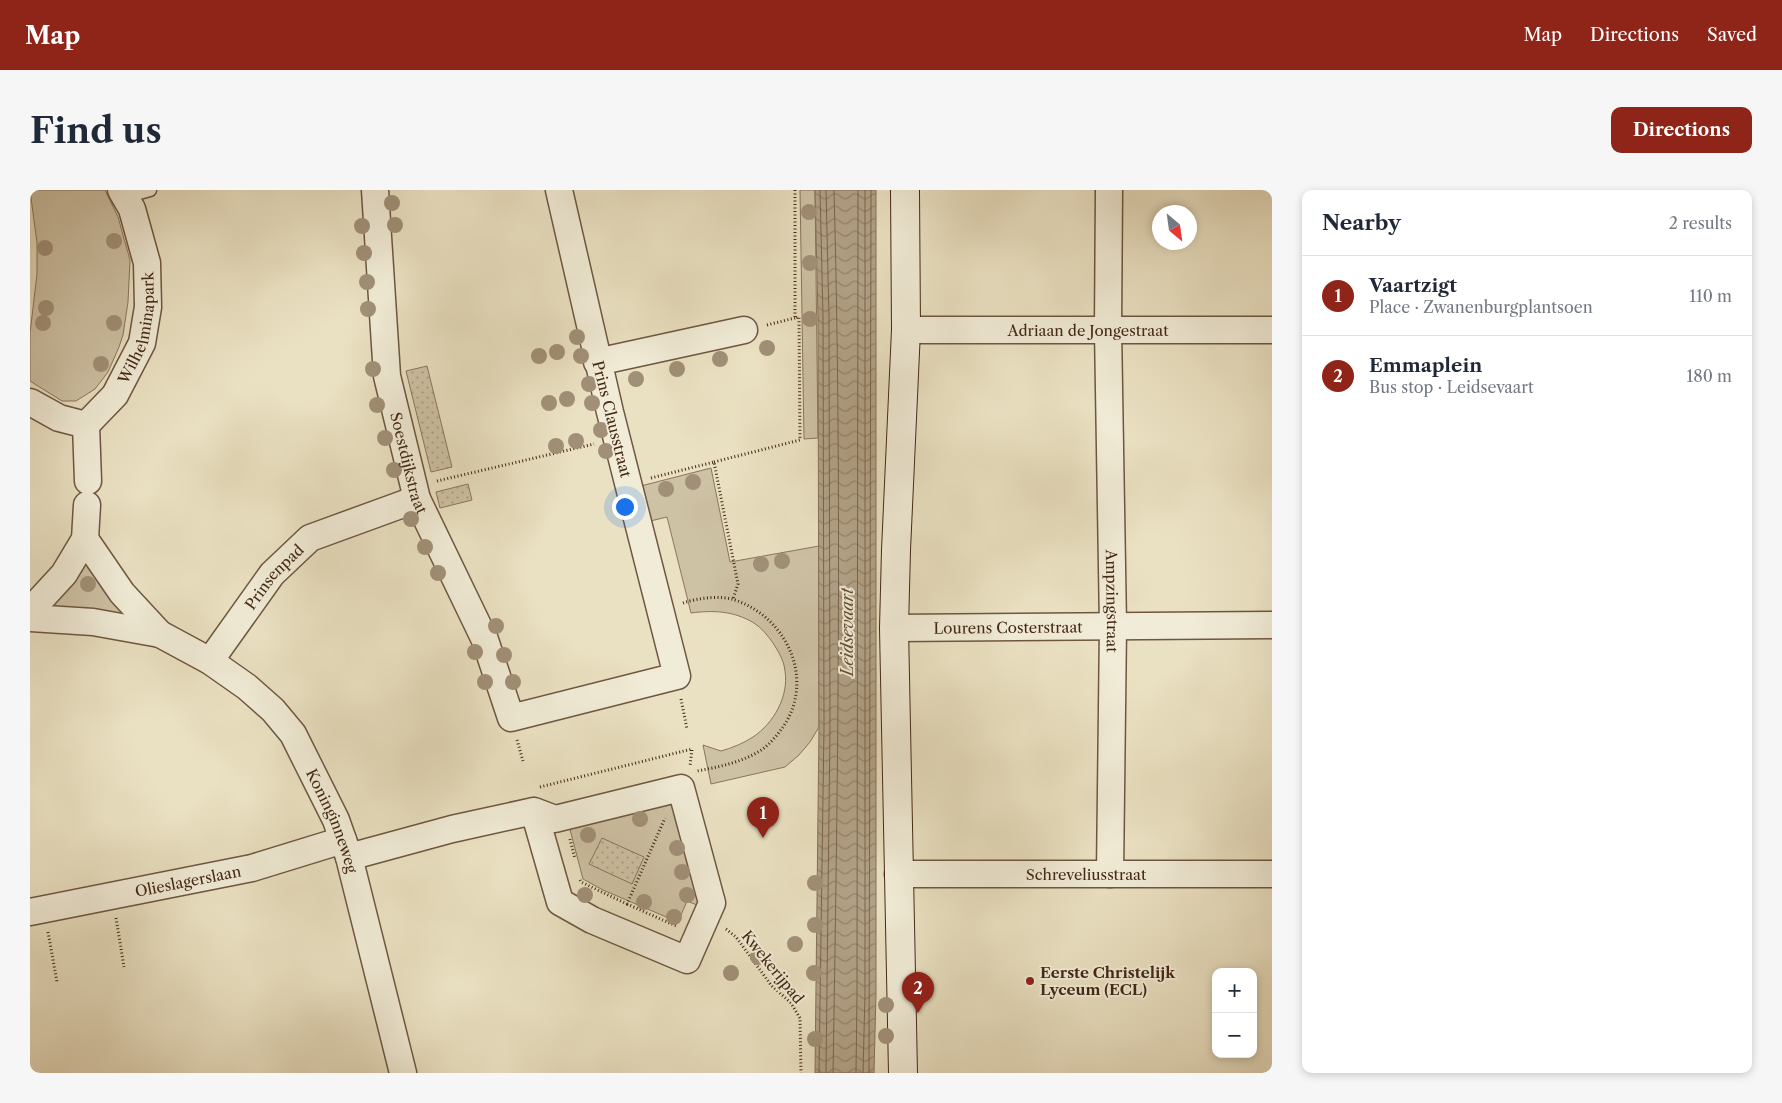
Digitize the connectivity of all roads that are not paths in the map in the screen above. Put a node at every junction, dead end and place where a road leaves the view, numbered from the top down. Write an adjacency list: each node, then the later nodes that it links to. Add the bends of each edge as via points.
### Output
1 (150, 190): 6 (lane)
2 (375, 190): 14 (street, Soestdijkstraat, via 387,376)
3 (559, 190): 11 (street, Prins Clausstraat)
4 (905, 190): 9 (main road)
5 (1109, 190): 7 (street, Ampzingstraat)
6 (123, 193): 13 (street, Wilhelminapark, via 132,209 147,264 148,307 142,343 115,395)
7 (1108, 329): 9 (street, Adriaan de Jongestraat); 10 (street, Adriaan de Jongestraat); 19 (street, Ampzingstraat)
8 (744, 330): 11 (street)
9 (906, 330): 20 (main road)
10 (1272, 330)
11 (598, 362): 23 (street, Prins Clausstraat)
12 (30, 402): 13 (street, via 59,418)
13 (86, 425): 15 (street)
14 (415, 493): 22 (street, Prinsenpad, via 310,538 272,574); 23 (street, Soestdijkstraat, via 485,640 511,718)
15 (85, 539): 16 (street, via 64,574); 21 (street, Koninginneweg, via 122,593)
16 (30, 611)
17 (30, 618): 21 (street, Koninginneweg, via 93,622)
18 (1272, 625): 19 (street, Lourens Costerstraat)
19 (1113, 626): 20 (street, Lourens Costerstraat); 27 (street, Ampzingstraat)
20 (894, 628): 26 (main road)
21 (160, 634): 22 (street, Koninginneweg)
22 (210, 661): 25 (street, Koninginneweg, via 247,687 293,734 336,820)
23 (677, 676)
24 (536, 799): 24 (street, via 555,819 685,780 712,903 687,960 592,920 560,902); 25 (street, Olieslagerslaan, via 452,829)
25 (346, 848): 29 (street, Olieslagerslaan); 30 (street, Koninginneweg)
26 (898, 874): 27 (street, Schreveliusstraat); 31 (main road)
27 (1110, 874): 28 (street, Schreveliusstraat)
28 (1272, 874)
29 (30, 912)
30 (403, 1073)
31 (903, 1073)

